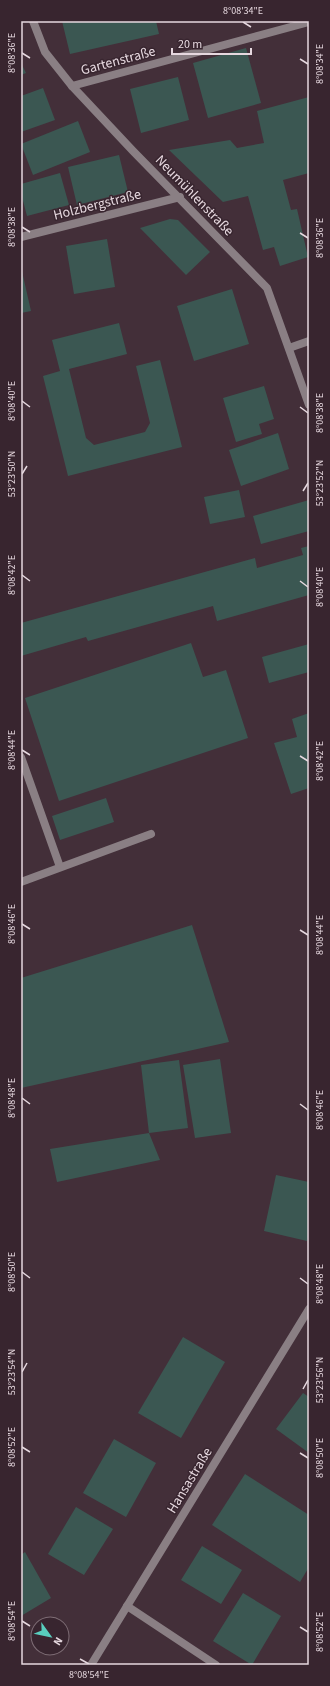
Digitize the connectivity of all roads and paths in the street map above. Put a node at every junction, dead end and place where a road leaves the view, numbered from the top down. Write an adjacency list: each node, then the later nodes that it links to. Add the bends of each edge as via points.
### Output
1 (33, 21): 3 (street, Neumühlenstraße, via 45,52)
2 (309, 22): 3 (street, Gartenstraße)
3 (72, 86): 4 (street, Neumühlenstraße)
4 (180, 197): 5 (street, Holzbergstraße); 7 (street, Neumühlenstraße, via 267,288)
5 (21, 237)
6 (309, 341): 7 (street)
7 (289, 348): 8 (street, Neumühlenstraße)
8 (309, 405)
9 (21, 757): 11 (street)
10 (151, 834): 11 (street)
11 (60, 867): 12 (street)
12 (21, 882)
13 (309, 1309): 14 (street, Hansastraße)
14 (127, 1606): 15 (street, Hansastraße); 16 (street)
15 (91, 1665)
16 (216, 1665)

